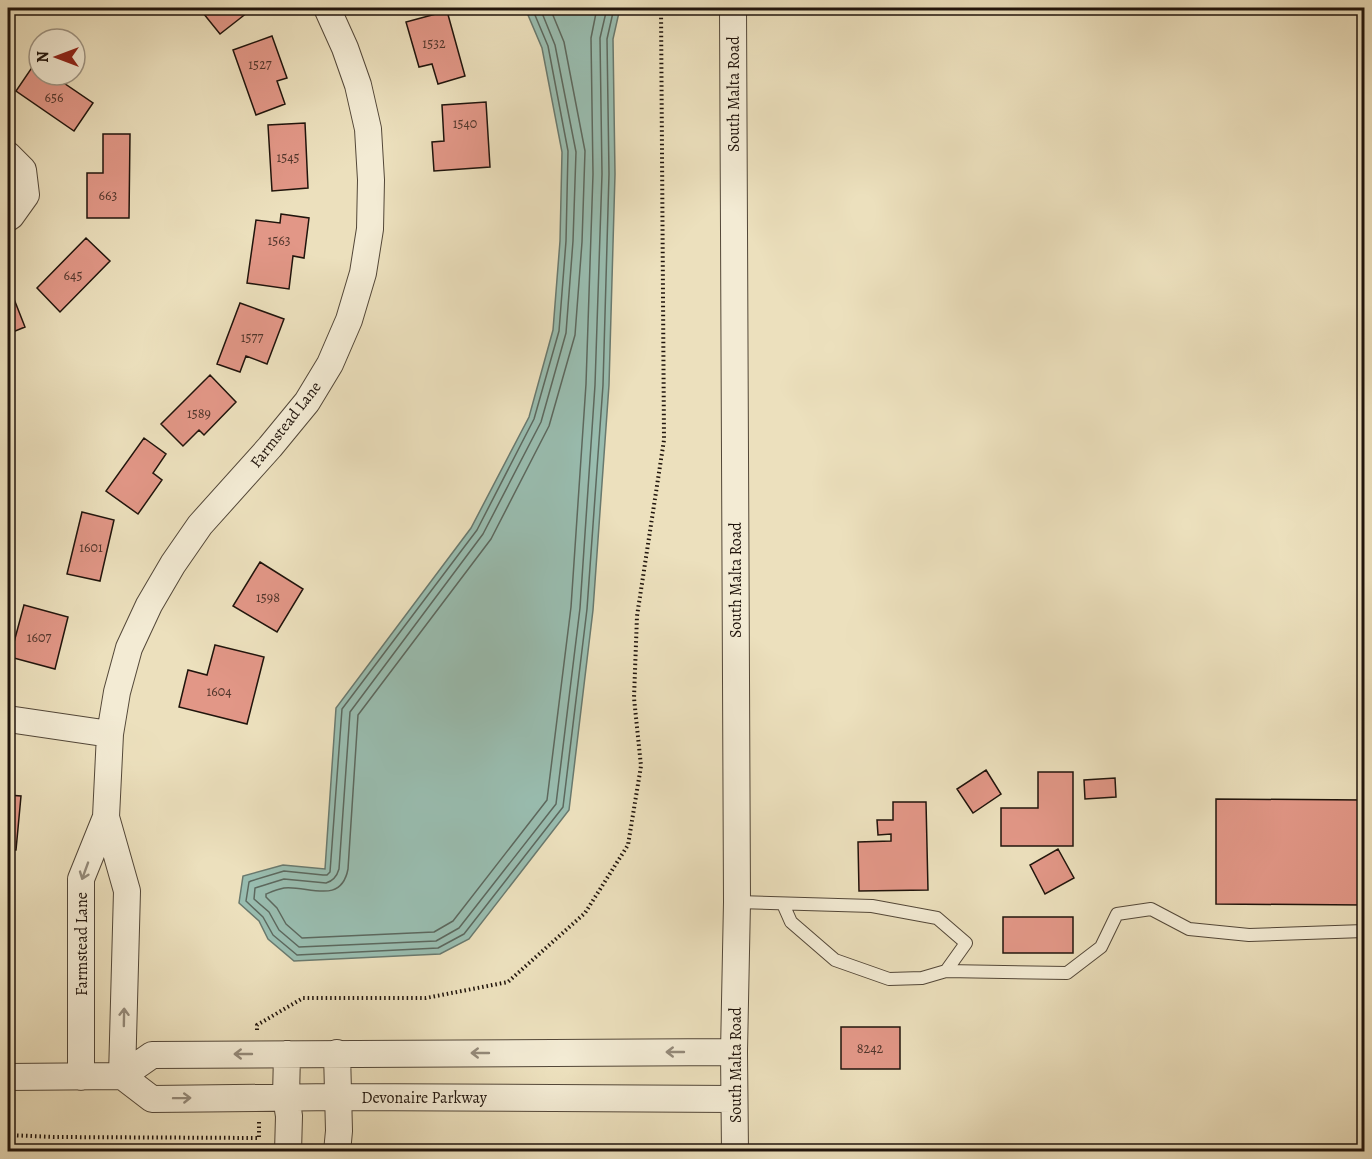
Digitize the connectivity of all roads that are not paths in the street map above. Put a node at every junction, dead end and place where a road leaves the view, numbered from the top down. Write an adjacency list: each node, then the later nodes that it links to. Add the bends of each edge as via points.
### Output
1 (327, 8): 6 (street, Farmstead Lane, via 358,85 368,129 370,229 352,310 330,364 307,402 200,525 172,564 129,648)
2 (733, 8): 8 (street, South Malta Road)
3 (8, 155): 4 (street, via 23,170 26,195)
4 (8, 218)
5 (8, 719): 6 (street)
6 (110, 734): 7 (street, Farmstead Lane)
7 (106, 817): 15 (street, Farmstead Lane, one-way to 7, via 127,891); 17 (street, Farmstead Lane, one-way to 17, via 81,879)
8 (737, 902): 9 (lane); 12 (street, South Malta Road)
9 (783, 904): 11 (lane, via 791,922 835,960 889,979 922,978); 11 (lane, via 872,906 937,918 966,943)
10 (1365, 931): 11 (lane, via 1249,935 1189,929 1151,909 1118,914 1101,947 1067,973)
11 (946, 971)
12 (734, 1052): 13 (street, one-way to 13); 20 (street, South Malta Road)
13 (337, 1053): 14 (street); 19 (street)
14 (286, 1054): 15 (street, one-way to 15, via 152,1055); 18 (street)
15 (122, 1076): 17 (street); 18 (street, Devonaire Parkway, one-way to 18, via 152,1098)
16 (8, 1077): 17 (street)
17 (81, 1077)
18 (286, 1097): 19 (street, Devonaire Parkway); 21 (street)
19 (337, 1097): 20 (street, Devonaire Parkway); 22 (street)
20 (734, 1098): 23 (street, South Malta Road)
21 (288, 1152)
22 (337, 1152)
23 (735, 1152)

